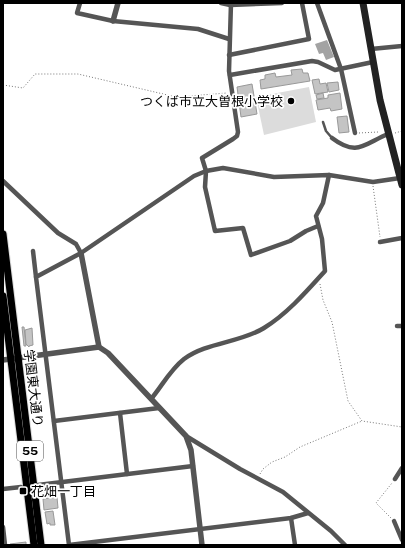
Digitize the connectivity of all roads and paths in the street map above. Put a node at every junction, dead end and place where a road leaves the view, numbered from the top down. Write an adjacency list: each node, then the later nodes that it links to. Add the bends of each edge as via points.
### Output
1 (80, 3): 9 (street, via 77,14)
2 (118, 3): 9 (street)
3 (221, 3): 8 (street)
4 (280, 3): 8 (street)
5 (302, 3): 13 (street, via 309,39)
6 (318, 3): 15 (street)
7 (363, 3): 12 (main road)
8 (230, 4): 10 (street)
9 (113, 21): 10 (street, via 198,29)
10 (229, 38): 13 (street)
11 (402, 46): 12 (street)
12 (371, 49): 14 (main road)
13 (229, 55): 16 (street)
14 (373, 62): 15 (street); 21 (main road)
15 (341, 69): 16 (street, via 335,70 312,61); 20 (street)
16 (230, 75): 18 (street)
17 (3, 85): 18 (path, via 23,88 35,74 78,74 176,98)
18 (232, 92): 23 (street, via 238,126 237,136 202,158)
19 (323, 122): 22 (lane)
20 (355, 133): 21 (path)
21 (388, 134): 22 (street, via 356,149); 26 (main road)
22 (332, 138)
23 (206, 171): 24 (street, via 224,168 274,177); 28 (street, via 205,187 215,231 243,228 251,255 290,241); 33 (street, via 181,185)
24 (329, 175): 27 (street); 28 (street, via 323,203 316,216)
25 (3, 181): 33 (street, via 58,233 76,244)
26 (401, 181): 27 (street)
27 (373, 182): 31 (path)
28 (318, 226): 35 (street, via 326,263 325,271)
29 (3, 234): 39 (main road, 学園東大通り / 55)
30 (402, 238): 31 (street)
31 (380, 242)
32 (33, 251): 34 (street)
33 (81, 253): 34 (street); 37 (street)
34 (36, 277): 38 (street)
35 (320, 277): 41 (street, via 263,328 201,350 184,359); 45 (path, via 323,300 332,322 348,401)
36 (3, 296): 39 (main road, 学園東大通り / 55)
37 (99, 347): 38 (street); 41 (street, via 108,353)
38 (46, 354): 39 (street); 44 (street)
39 (14, 358): 40 (street); 65 (main road, 学園東大通り / 55); 66 (main road, 学園東大通り / 55)
40 (3, 360)
41 (151, 399): 42 (street)
42 (159, 408): 43 (street); 47 (street)
43 (120, 413): 44 (street); 50 (street)
44 (54, 421): 53 (street)
45 (362, 421): 46 (path); 51 (path, via 300,447 272,462 263,469)
46 (402, 427)
47 (186, 436): 48 (street); 51 (street, via 240,470)
48 (193, 466): 50 (street); 61 (street)
49 (402, 468): 52 (street)
50 (127, 474): 53 (street)
51 (258, 478): 57 (street, via 283,492)
52 (395, 479): 59 (path, via 376,503)
53 (62, 482): 54 (street); 67 (street)
54 (38, 485)
55 (22, 487): 56 (street)
56 (3, 489)
57 (308, 513): 58 (street); 70 (street)
58 (291, 518): 61 (street); 69 (street)
59 (394, 521): 62 (street)
60 (3, 527): 64 (street)
61 (200, 529): 63 (street); 68 (street)
62 (402, 540)
63 (103, 543): 67 (street)
64 (5, 545)
65 (34, 545)
66 (41, 545)
67 (69, 545)
68 (202, 545)
69 (294, 545)
70 (345, 545)

